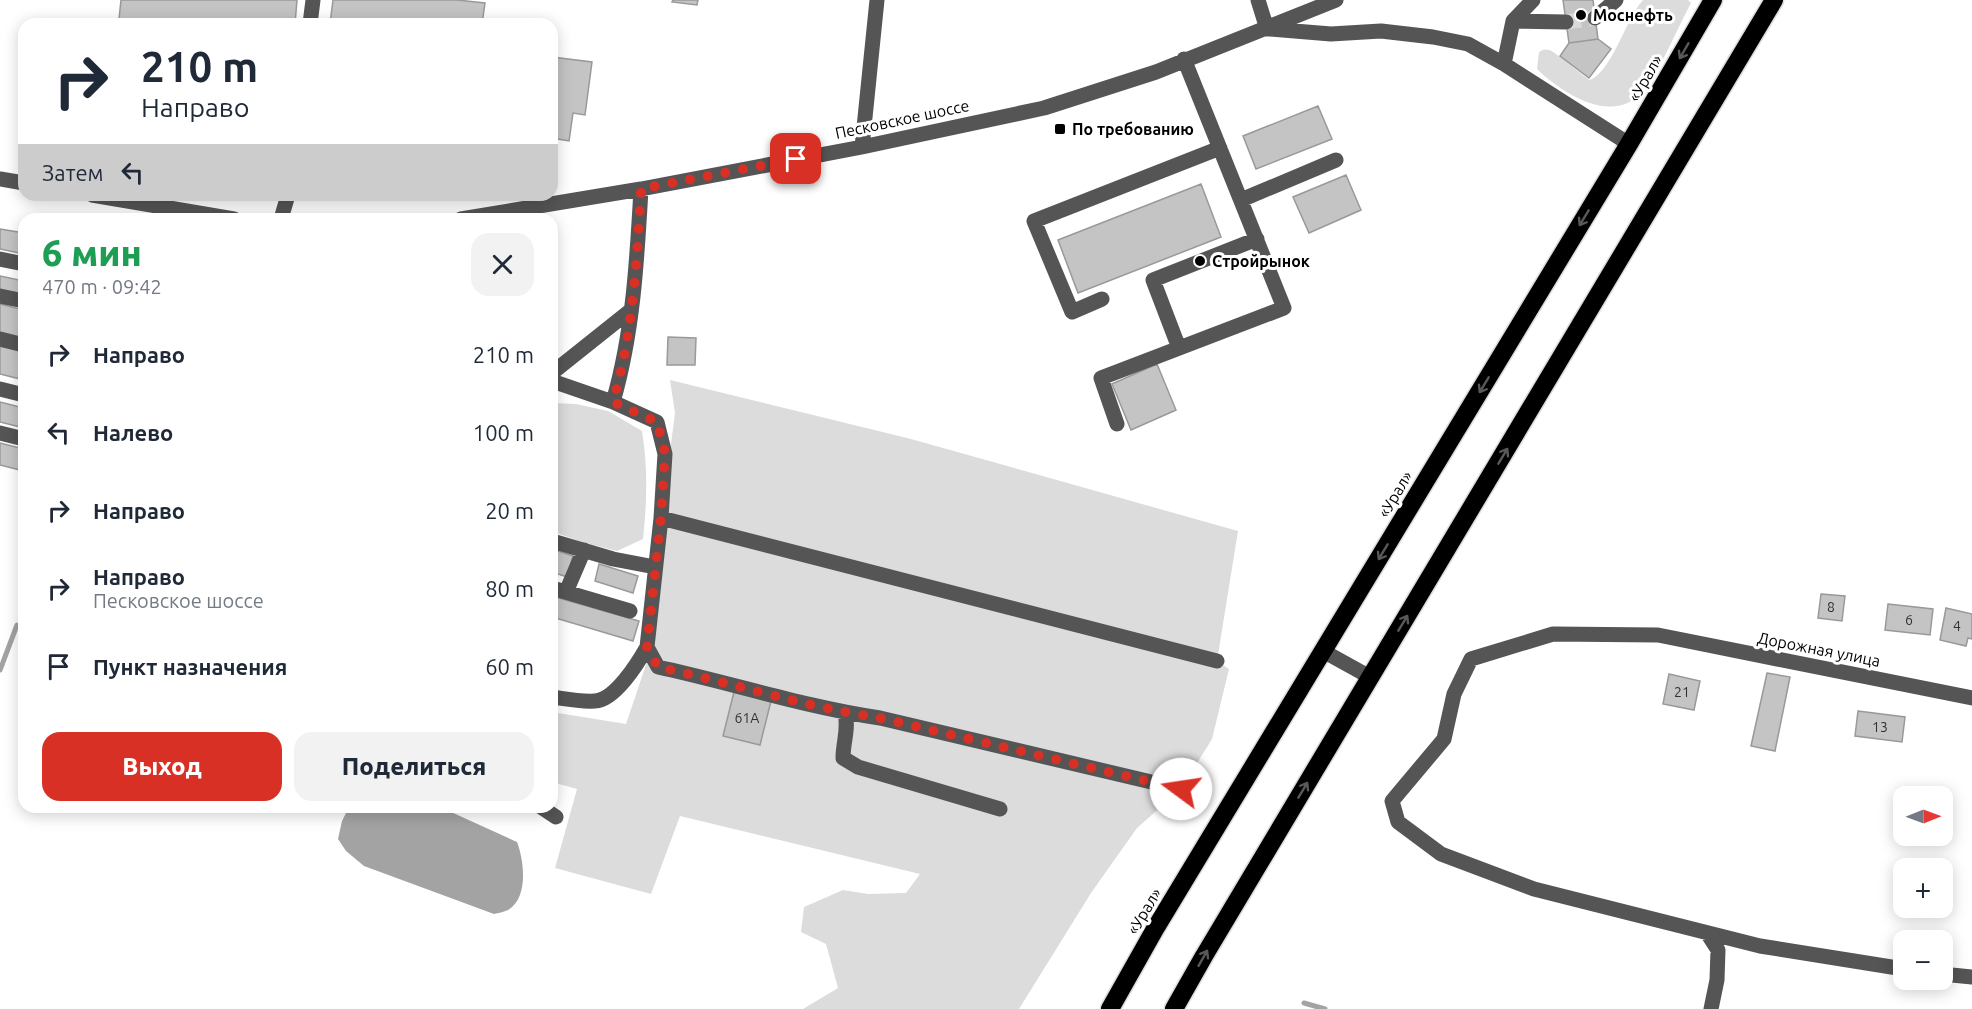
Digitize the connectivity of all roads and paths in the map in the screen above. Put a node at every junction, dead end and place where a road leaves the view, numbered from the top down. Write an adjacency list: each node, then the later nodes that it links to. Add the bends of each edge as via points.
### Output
1 (313, 0): 9 (street)
2 (877, 0): 18 (street)
3 (1258, 0): 13 (street)
4 (1533, 0): 11 (street)
5 (1617, 0): 10 (street)
6 (1713, 0): 17 (highway, «Урал», one-way to 17)
7 (1774, 0): 55 (highway, one-way to 7)
8 (1329, 3): 13 (street, Песковское шоссе); 14 (street, via 1320,16)
9 (311, 18)
10 (1595, 18)
11 (1513, 21): 12 (street); 16 (street)
12 (1566, 22)
13 (1267, 28): 14 (street); 15 (street, Песковское шоссе)
14 (1331, 33): 16 (street, via 1381,31 1433,37 1468,44)
15 (1184, 59): 18 (street, Песковское шоссе, via 1044,108); 19 (street)
16 (1504, 64): 17 (street)
17 (1629, 144): 53 (highway, «Урал», one-way to 53)
18 (862, 147): 23 (street, Песковское шоссе)
19 (1220, 148): 24 (street); 32 (street, via 1034,221 1072,312)
20 (1336, 160): 24 (street)
21 (0, 179): 22 (street)
22 (18, 182)
23 (641, 189): 27 (street, Песковское шоссе); 34 (street)
24 (1241, 200): 28 (street)
25 (125, 201): 26 (street)
26 (190, 213)
27 (497, 213)
28 (1257, 239): 37 (street, via 1153,280); 37 (street, via 1284,308)
29 (0, 259): 30 (street)
30 (18, 263)
31 (0, 296): 33 (street)
32 (1102, 299)
33 (18, 300)
34 (631, 310): 38 (street); 42 (street, via 624,364)
35 (0, 339): 36 (street)
36 (18, 344)
37 (1179, 348): 43 (street, via 1101,378)
38 (558, 368)
39 (558, 383): 42 (street)
40 (0, 389): 41 (street)
41 (18, 394)
42 (613, 402): 46 (street, via 657,422 665,453)
43 (1117, 424)
44 (0, 433): 45 (street)
45 (18, 438)
46 (661, 518): 49 (street); 54 (street)
47 (558, 543): 48 (street)
48 (584, 550): 49 (street); 50 (street)
49 (655, 567): 52 (street)
50 (559, 590): 51 (street)
51 (630, 611)
52 (647, 647): 56 (street, via 616,690 598,702); 58 (street, via 658,667)
53 (1323, 651): 55 (street); 67 (highway, «Урал»)
54 (1217, 661)
55 (1370, 677): 68 (highway, one-way to 55)
56 (558, 698)
57 (1972, 698): 63 (street, Дорожная улица, via 1658,635 1553,634 1471,659 1454,694 1444,739 1392,801 1398,822 1441,854 1534,889)
58 (845, 713): 59 (street); 60 (street, via 848,725 843,758 858,767)
59 (1181, 789)
60 (1000, 809)
61 (549, 813): 62 (street)
62 (556, 818)
63 (1707, 933): 64 (street, via 1760,946); 69 (street, via 1718,950)
64 (1893, 967)
65 (1953, 975): 66 (street)
66 (1972, 977)
67 (1110, 1009)
68 (1174, 1009)
69 (1711, 1009)

